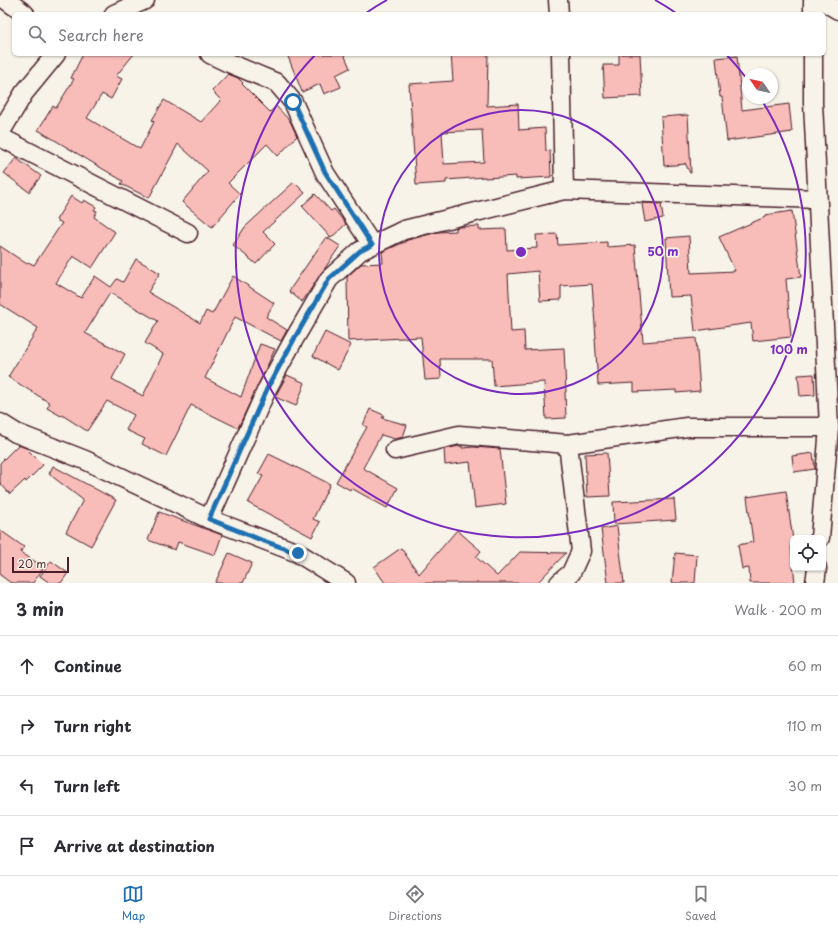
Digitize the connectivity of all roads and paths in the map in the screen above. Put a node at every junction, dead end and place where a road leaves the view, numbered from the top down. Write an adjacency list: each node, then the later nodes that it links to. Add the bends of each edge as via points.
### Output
1 (6, 0): 7 (street)
2 (145, 0): 8 (street)
3 (558, 0): 9 (street)
4 (813, 0): 10 (street)
5 (821, 0): 6 (street)
6 (838, 10)
7 (21, 12)
8 (118, 12)
9 (559, 12)
10 (813, 12)
11 (54, 56): 15 (street, via 24,93)
12 (214, 56): 20 (street, via 277,83 293,102 325,172)
13 (561, 56): 17 (street)
14 (813, 56): 18 (street)
15 (0, 133)
16 (0, 137): 19 (street)
17 (564, 190): 18 (street); 20 (street, via 404,230)
18 (817, 199): 22 (street)
19 (188, 233)
20 (372, 245): 26 (street, via 360,251 329,279 267,389)
21 (0, 423): 26 (street, via 16,433 85,460)
22 (828, 427): 23 (street, via 687,427); 25 (street)
23 (568, 444): 24 (street, via 459,435); 30 (street, via 581,551 571,573)
24 (395, 450)
25 (830, 510): 27 (street)
26 (209, 519): 29 (street, via 298,553)
27 (821, 535)
28 (817, 571): 31 (street)
29 (346, 583)
30 (559, 583)
31 (815, 583)

